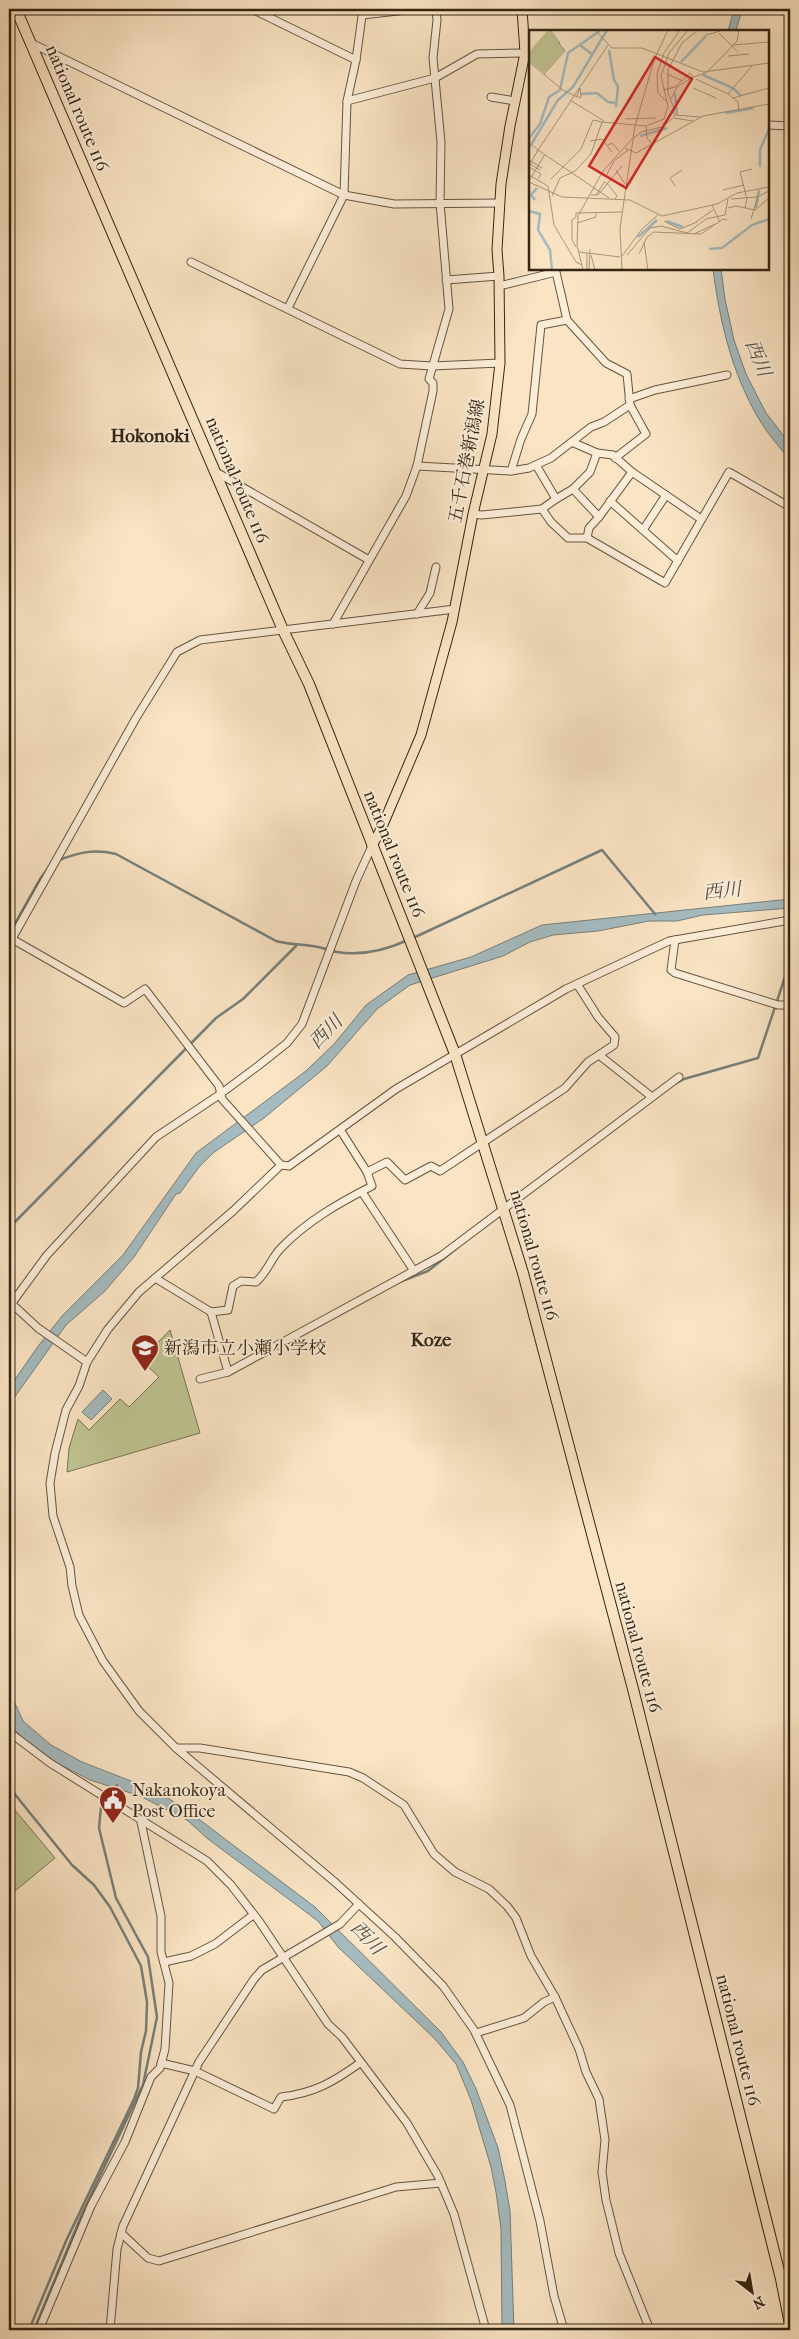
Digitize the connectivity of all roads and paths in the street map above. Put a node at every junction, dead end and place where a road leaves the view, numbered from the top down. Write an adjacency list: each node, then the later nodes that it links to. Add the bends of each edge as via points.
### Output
1 (16, 9): 7 (highway, national route 116)
2 (252, 9): 9 (street)
3 (416, 9): 6 (street)
4 (436, 9): 10 (street)
5 (522, 9): 8 (main road, 五千石巻新潟線)
6 (362, 12): 9 (street)
7 (31, 43): 16 (street); 35 (highway, national route 116)
8 (525, 53): 10 (street, via 477,54); 12 (main road, 五千石巻新潟線)
9 (356, 60): 13 (street)
10 (435, 78): 13 (street); 17 (street, via 441,142)
11 (491, 97): 12 (street)
12 (515, 100): 18 (main road, 五千石巻新潟線)
13 (348, 101): 16 (street)
14 (769, 125): 15 (street)
15 (790, 126)
16 (344, 195): 17 (street, via 394,204); 23 (street)
17 (440, 203): 18 (street); 21 (street)
18 (500, 203): 20 (main road, 五千石巻新潟線)
19 (191, 262): 23 (street)
20 (499, 276): 21 (street); 22 (main road, 五千石巻新潟線)
21 (446, 280): 26 (street, via 449,309)
22 (499, 286): 24 (street, via 556,272); 25 (main road, 五千石巻新潟線)
23 (288, 308): 26 (street, via 400,364)
24 (567, 320): 28 (street, via 606,363 627,374); 36 (street, via 541,325 532,414)
25 (500, 363): 26 (street); 34 (main road, 五千石巻新潟線, via 492,434)
26 (432, 366): 33 (street, via 429,379 433,383 433,391)
27 (727, 374): 28 (street, via 655,390)
28 (630, 402): 29 (street, via 604,422 591,427); 31 (street, via 646,434)
29 (574, 443): 30 (street); 32 (street)
30 (597, 454): 31 (street); 38 (street, via 590,472)
31 (615, 458): 37 (street)
32 (536, 465): 36 (street); 40 (street)
33 (417, 466): 34 (street); 49 (street, via 406,496)
34 (484, 469): 36 (street); 44 (main road, 五千石巻新潟線)
35 (216, 472): 49 (street); 55 (highway, national route 116)
36 (511, 472)
37 (632, 472): 39 (street); 41 (street)
38 (573, 489): 40 (street); 45 (street)
39 (666, 495): 46 (street); 47 (street)
40 (556, 499): 43 (street)
41 (610, 502): 45 (street); 47 (street)
42 (790, 507): 46 (street, via 729,472)
43 (542, 509): 44 (street); 48 (street, via 568,538)
44 (473, 514): 52 (main road, 五千石巻新潟線)
45 (599, 517): 48 (street, via 589,528)
46 (701, 519): 50 (street)
47 (643, 530): 50 (street)
48 (587, 538): 50 (street, via 665,583)
49 (370, 560): 54 (street)
50 (678, 560)
51 (436, 567): 53 (street, via 430,593)
52 (455, 609): 53 (street); 56 (main road, 五千石巻新潟線, via 420,735)
53 (417, 614): 54 (street)
54 (333, 624): 55 (street)
55 (283, 630): 56 (highway, national route 116, via 308,684); 59 (street, via 200,640 177,652 136,718)
56 (372, 846): 62 (highway, national route 116); 65 (street, via 302,1024 287,1042)
57 (790, 920): 58 (street)
58 (675, 940): 60 (street); 61 (street, via 670,970 778,1005)
59 (10, 942): 65 (street, via 124,1003 145,989 219,1086)
60 (577, 984): 62 (street); 63 (street, via 615,1037 614,1045)
61 (790, 1005)
62 (455, 1054): 67 (street); 68 (highway, national route 116)
63 (598, 1055): 66 (street); 68 (street, via 565,1088)
64 (679, 1077): 66 (street)
65 (220, 1095): 69 (street); 75 (street, via 156,1137 139,1153 47,1255)
66 (652, 1097): 72 (street)
67 (340, 1130): 69 (street, via 289,1166); 70 (street)
68 (482, 1142): 70 (street, via 440,1171 431,1166 405,1180 387,1162); 72 (highway, national route 116)
69 (281, 1165): 74 (street)
70 (367, 1172): 71 (street, via 372,1186)
71 (362, 1192): 73 (street); 76 (street, via 298,1231 276,1253 261,1278 256,1282 241,1281 233,1286 228,1310)
72 (504, 1209): 73 (street, via 446,1252); 94 (highway, national route 116, via 553,1381 670,1834)
73 (414, 1271): 78 (street)
74 (155, 1278): 76 (street); 77 (street, via 108,1329)
75 (10, 1305): 77 (street)
76 (211, 1312): 78 (street)
77 (87, 1362): 81 (street, via 66,1410 55,1453 50,1483 53,1516 85,1628 139,1712)
78 (228, 1372): 79 (street)
79 (200, 1379)
80 (9, 1732): 82 (street, via 50,1763)
81 (176, 1748): 83 (street); 87 (street, via 200,1748 350,1772 378,1788 410,1813 434,1854 455,1872 489,1889 508,1906 531,1956)
82 (141, 1822): 84 (street, via 207,1861 231,1884); 86 (street, via 161,1916)
83 (359, 1904): 85 (street, via 340,1924); 88 (street, via 443,1986)
84 (253, 1915): 85 (street); 86 (street, via 216,1944 191,1956)
85 (283, 1956): 90 (street, via 328,2024 342,2037); 91 (street, via 254,1979)
86 (164, 1962): 89 (street, via 169,1983 165,2049)
87 (556, 1997): 88 (street, via 524,2018); 99 (street, via 600,2099 606,2140 602,2172 606,2200 619,2253)
88 (476, 2033): 98 (street, via 510,2105)
89 (161, 2063): 91 (street); 95 (street, via 151,2077 125,2142 91,2206)
90 (360, 2063): 91 (street, via 332,2083 305,2094 282,2097 274,2109); 92 (street, via 407,2122)
91 (195, 2071): 93 (street)
92 (441, 2184): 93 (street, via 396,2186 159,2261 148,2258); 97 (street, via 461,2237)
93 (121, 2233): 96 (street)
94 (790, 2324)
95 (39, 2330)
96 (110, 2330)
97 (486, 2330)
98 (564, 2330)
99 (650, 2330)

